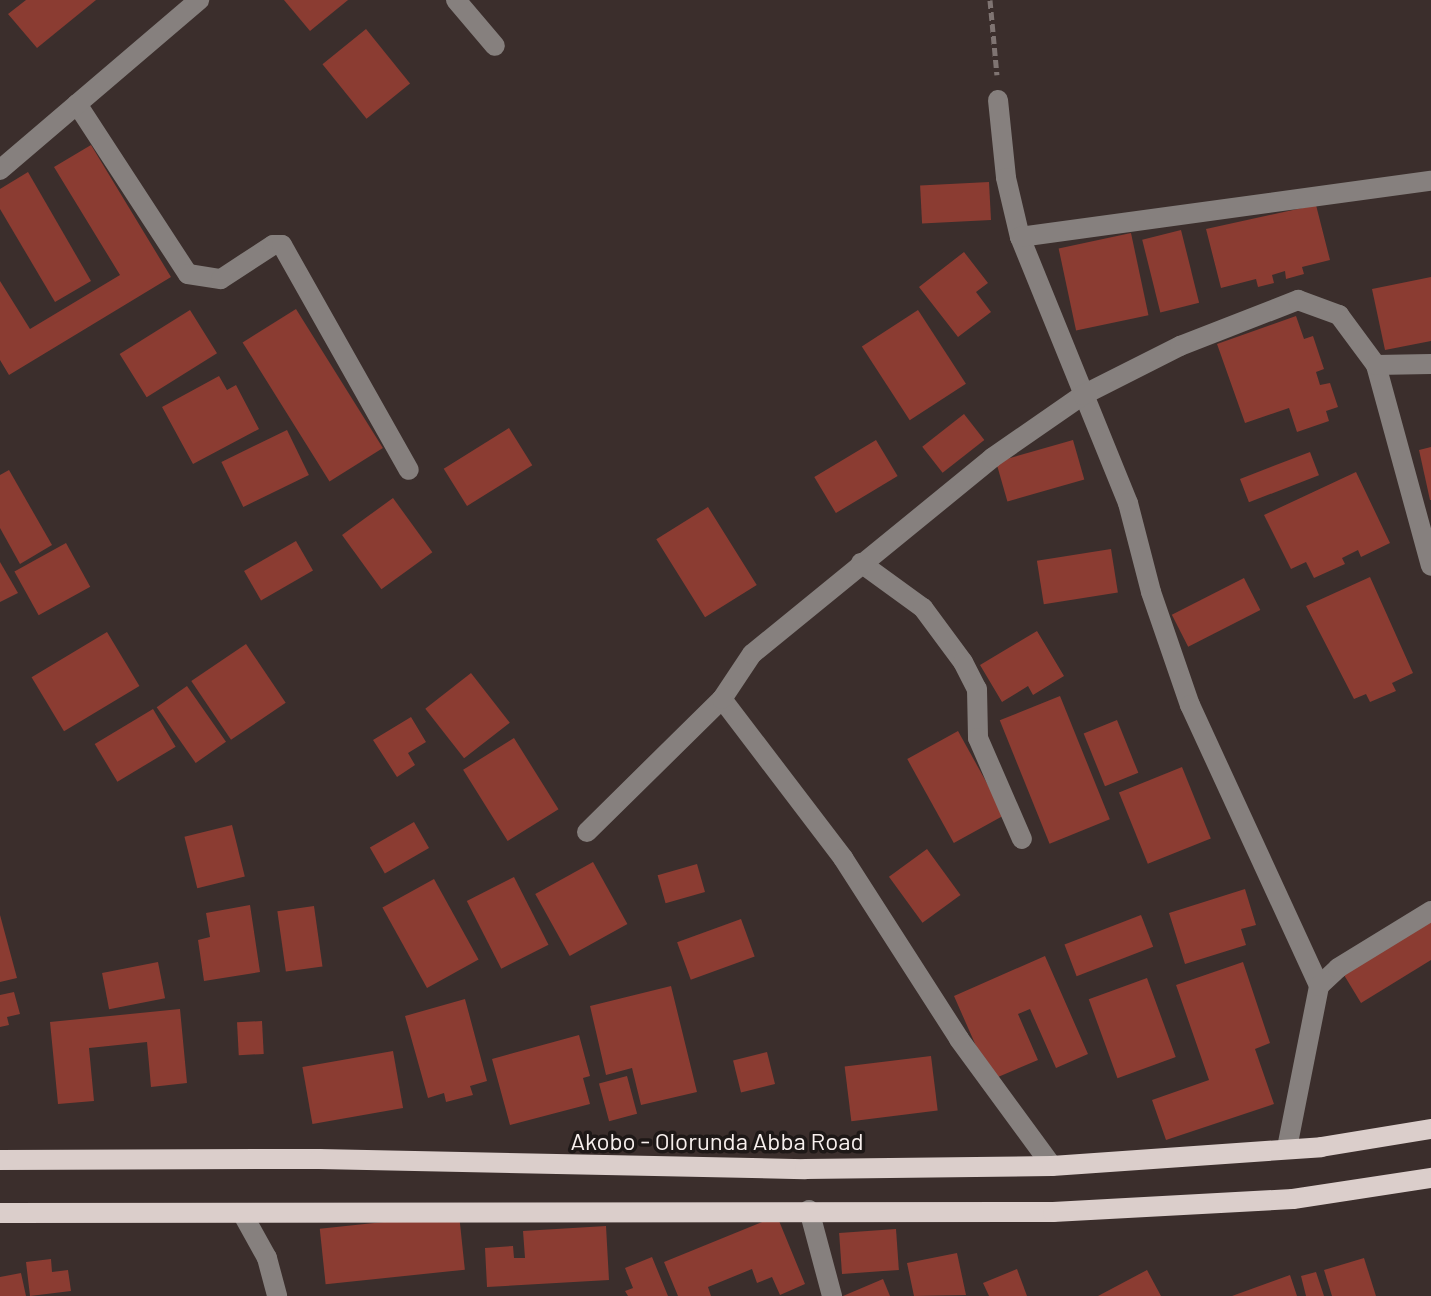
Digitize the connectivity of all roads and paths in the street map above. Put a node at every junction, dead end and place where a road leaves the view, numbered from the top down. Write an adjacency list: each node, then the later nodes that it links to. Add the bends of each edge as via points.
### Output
1 (199, 0): 6 (street)
2 (456, 0): 4 (street)
3 (990, 0): 5 (path)
4 (495, 46)
5 (998, 100): 9 (street, via 1006,178)
6 (77, 104): 7 (street); 13 (street, via 188,274 221,279 273,245 290,254)
7 (0, 170)
8 (1431, 181): 9 (street)
9 (1020, 237): 12 (street)
10 (1431, 364): 11 (street)
11 (1376, 365): 12 (street, via 1339,315 1298,300 1180,346); 15 (street)
12 (1083, 395): 14 (street); 20 (street, via 1128,503 1151,592 1190,705)
13 (409, 470)
14 (861, 563): 16 (street, via 752,654); 18 (street, via 923,608 963,662 977,689 978,738)
15 (1431, 566)
16 (722, 699): 17 (street); 24 (street, via 843,858 959,1039)
17 (587, 832)
18 (1022, 839)
19 (1431, 911): 20 (street, via 1338,968)
20 (1319, 986): 22 (street)
21 (1431, 1129): 22 (main road, Akobo - Olorunda Abba Road)
22 (1287, 1148): 24 (main road, Akobo - Olorunda Abba Road)
23 (0, 1160): 24 (main road, Akobo - Olorunda Abba Road, via 319,1159 805,1169)
24 (1052, 1166)
25 (1429, 1183): 26 (main road, via 1293,1199 1053,1212)
26 (809, 1210): 28 (main road); 30 (street)
27 (0, 1213): 28 (main road)
28 (242, 1213): 29 (street, via 267,1258)
29 (277, 1296)
30 (832, 1296)

